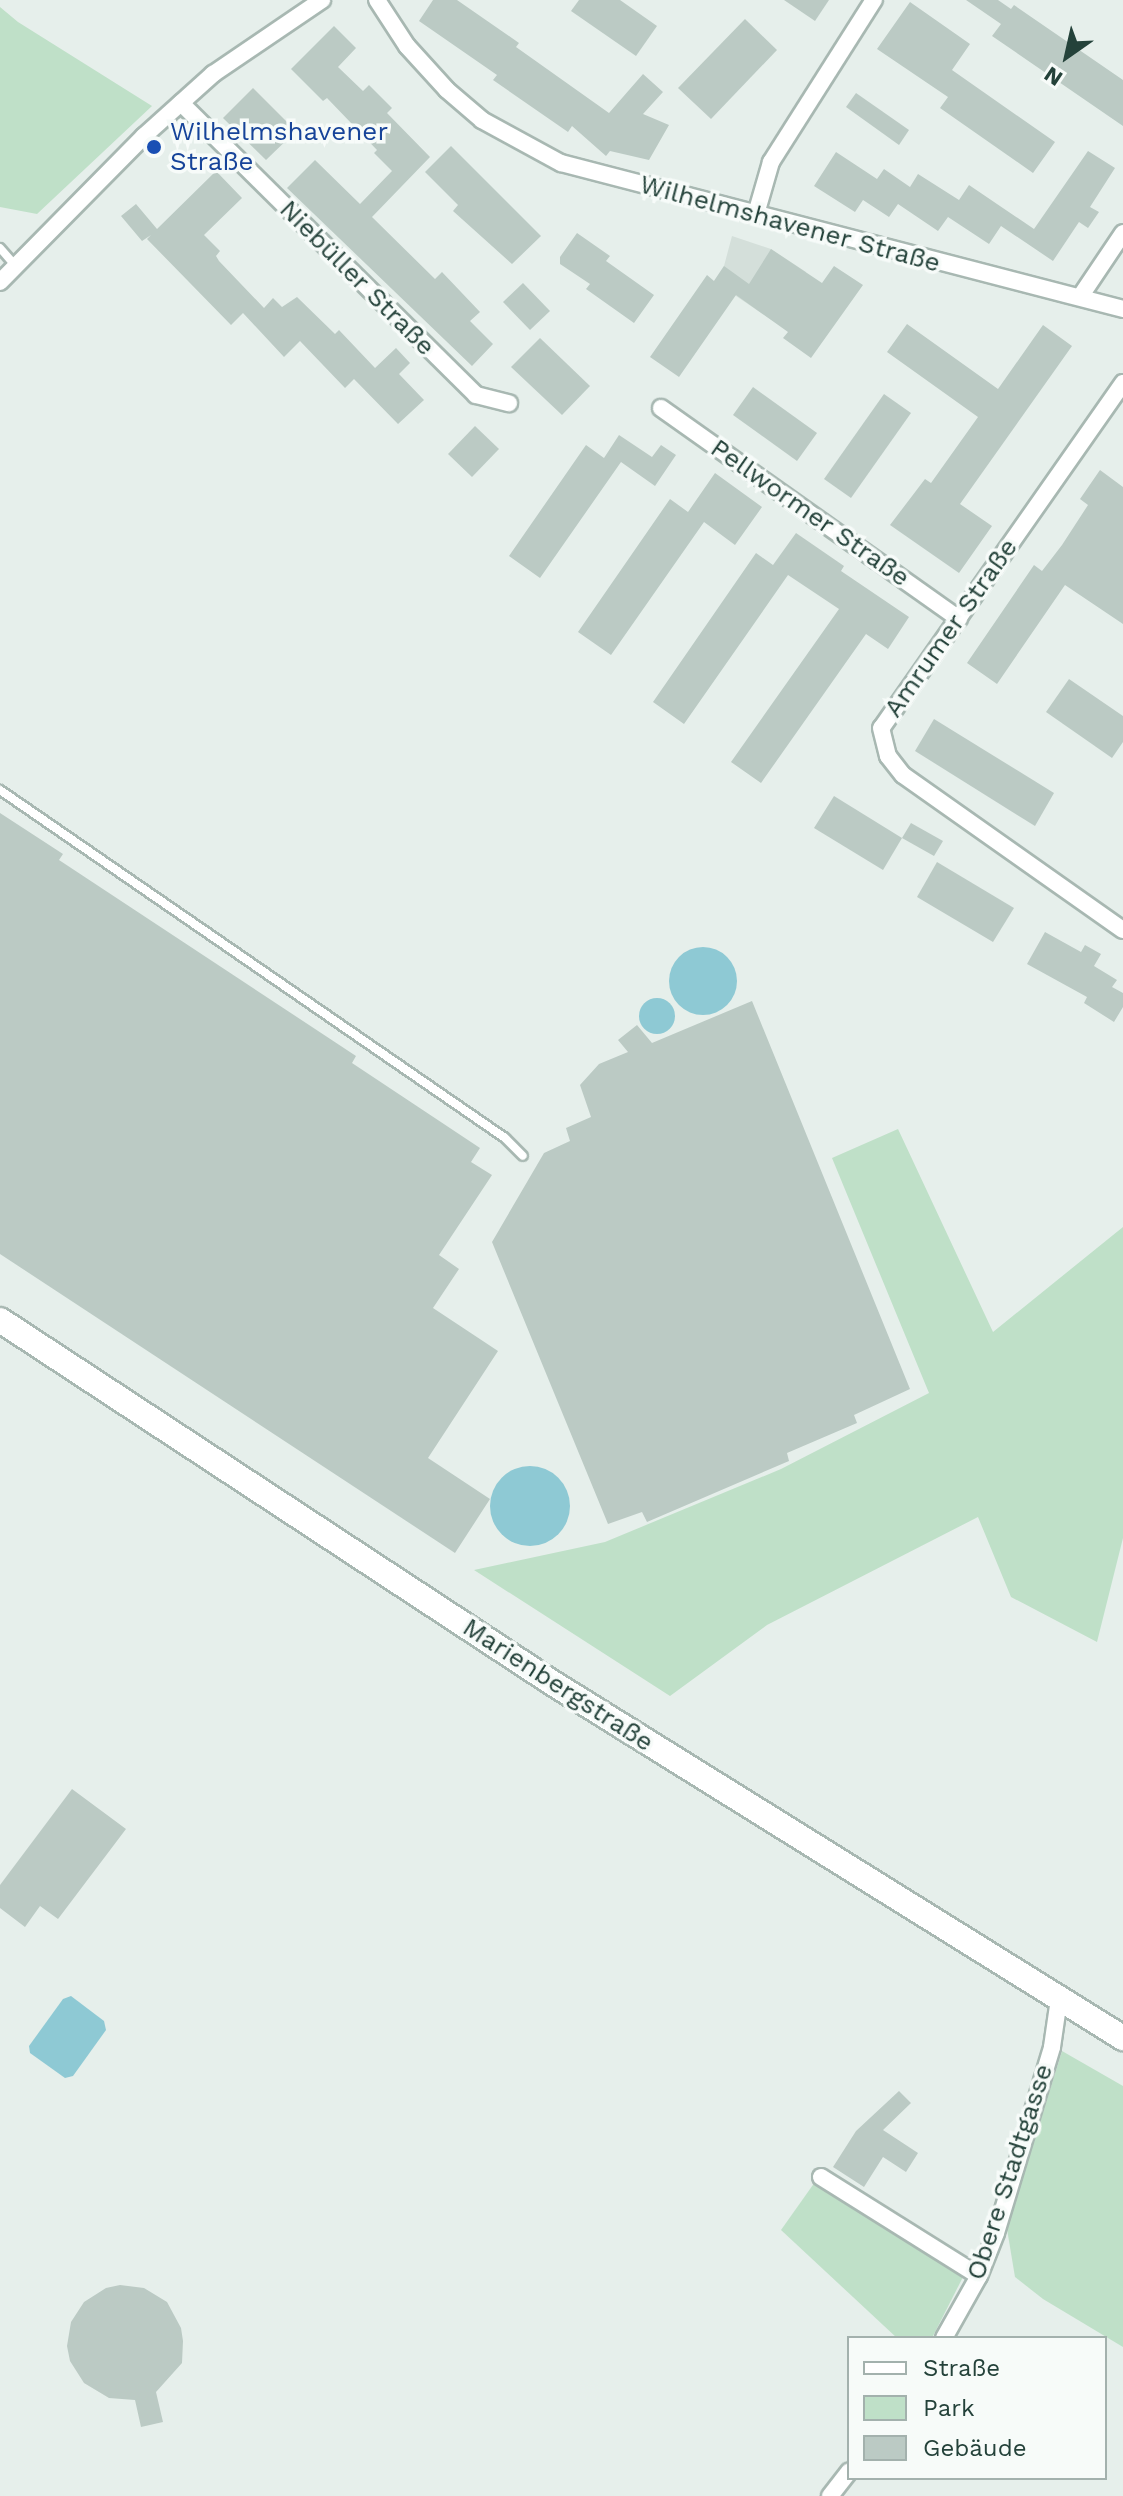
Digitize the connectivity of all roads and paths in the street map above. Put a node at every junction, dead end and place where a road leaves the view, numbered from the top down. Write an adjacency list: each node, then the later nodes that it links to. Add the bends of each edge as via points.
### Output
1 (322, 0): 4 (street, via 213,74)
2 (377, 0): 5 (street, Wilhelmshavener Straße, via 407,46 447,90 525,146 561,163)
3 (874, 0): 5 (street, via 777,150)
4 (181, 103): 8 (street); 13 (street, Niebüller Straße, via 476,395)
5 (756, 214): 10 (street, Wilhelmshavener Straße)
6 (1123, 233): 10 (street)
7 (0, 248): 8 (lane)
8 (15, 265): 9 (street)
9 (0, 282)
10 (1080, 297): 11 (street, Wilhelmshavener Straße)
11 (1123, 309)
12 (1123, 383): 15 (street, Amrumer Straße)
13 (509, 403)
14 (661, 408): 15 (street, Pellwormer Straße)
15 (959, 619): 17 (street, Amrumer Straße, via 881,728 888,756 903,775)
16 (0, 790): 18 (lane, via 505,1138)
17 (1123, 930)
18 (523, 1156)
19 (0, 1320): 20 (main road, Marienbergstraße, via 551,1682)
20 (1059, 1999): 21 (main road, Marienbergstraße); 23 (street, Obere Stadtgasse, via 1052,2047)
21 (1123, 2038)
22 (821, 2177): 23 (street)
23 (979, 2276): 24 (street, Obere Stadtgasse)
24 (945, 2336)
25 (847, 2475): 26 (street)
26 (830, 2496)

